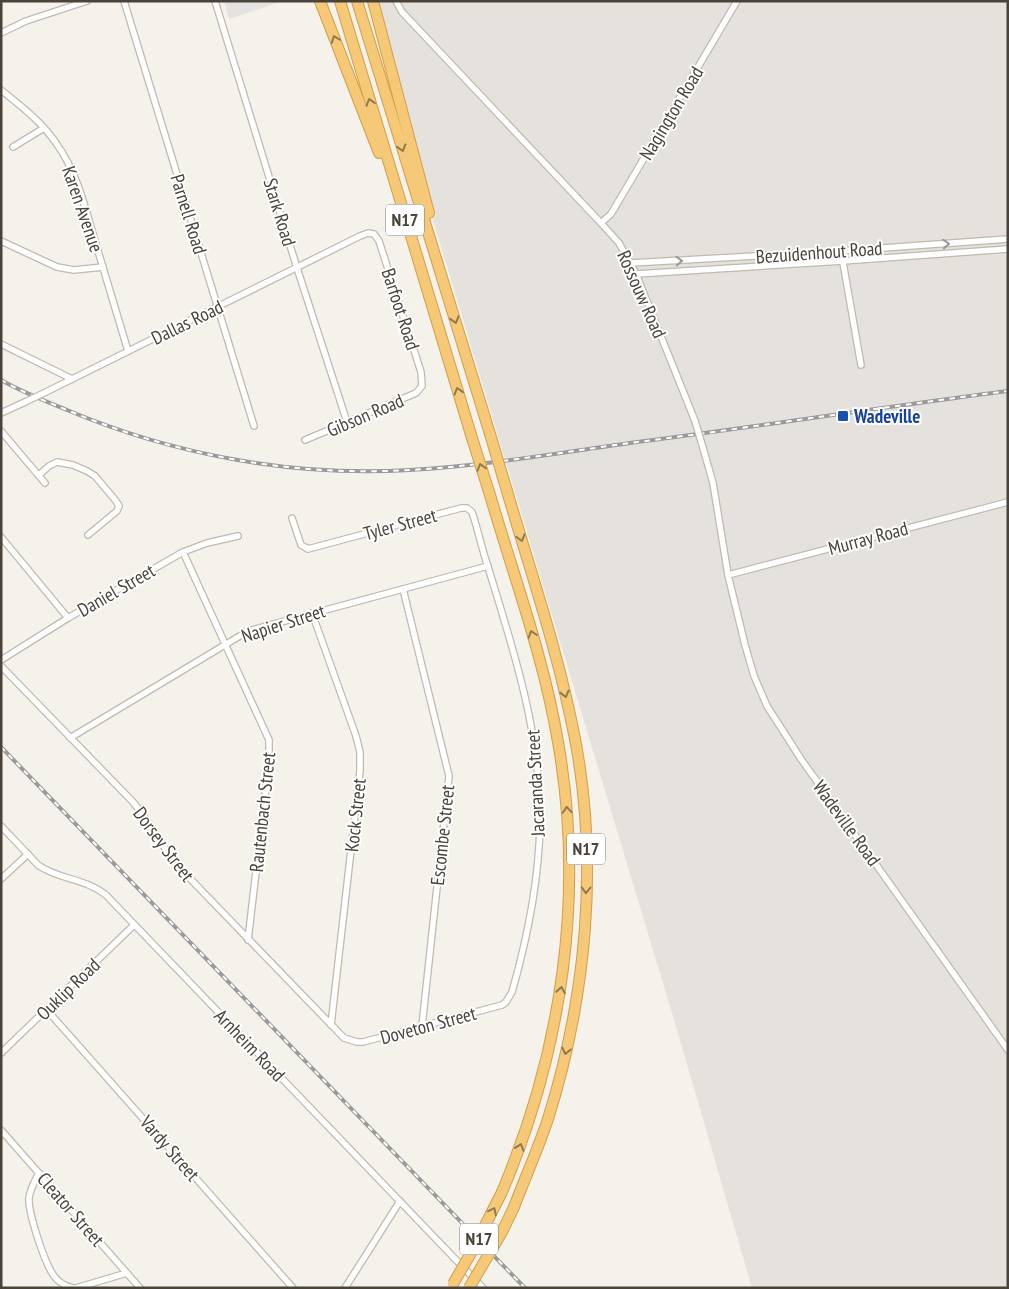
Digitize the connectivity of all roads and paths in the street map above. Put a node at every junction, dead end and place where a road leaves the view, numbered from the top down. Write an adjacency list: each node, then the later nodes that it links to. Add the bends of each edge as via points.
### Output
1 (87, 1): 10 (street, via 26,21)
2 (124, 1): 31 (street, Parnell Road)
3 (215, 1): 27 (street, Stark Road)
4 (320, 1): 14 (highway, one-way to 4, via 374,142)
5 (340, 1): 14 (highway, N17, one-way to 5)
6 (357, 1): 30 (highway, N17, one-way to 30)
7 (373, 1): 30 (highway, via 432,223)
8 (396, 1): 15 (street, Rossouw Road, via 402,12)
9 (737, 1): 15 (street, Nagington Road, via 611,214)
10 (1, 33)
11 (1, 90): 12 (street, Karen Avenue)
12 (44, 128): 13 (street); 26 (street, Karen Avenue, via 74,173)
13 (13, 147)
14 (393, 181): 75 (highway, N17, one-way to 14, bridge, via 502,1192 546,1067 556,1022 567,936 569,847 566,794 558,742 538,651)
15 (601, 223): 25 (street, Rossouw Road, via 619,243)
16 (374, 234): 27 (street, Dallas Road, via 360,236); 36 (street, Barfoot Road, via 421,372)
17 (1, 240): 26 (street, via 57,267 74,270)
18 (1008, 240): 19 (street, Bezuidenhout Road, one-way to 18)
19 (916, 246): 21 (street, Bezuidenhout Road); 22 (street)
20 (1008, 249): 22 (street, Bezuidenhout Road)
21 (841, 251): 23 (street, Bezuidenhout Road); 24 (street)
22 (917, 256): 24 (street, Bezuidenhout Road)
23 (733, 258): 25 (street, Bezuidenhout Road, one-way to 23); 28 (street)
24 (843, 261): 28 (street, Bezuidenhout Road); 34 (street)
25 (630, 263): 29 (street, Rossouw Road)
26 (103, 267): 33 (street, Karen Avenue)
27 (297, 268): 31 (street, Dallas Road); 38 (street, Stark Road)
28 (734, 268): 29 (street, Bezuidenhout Road)
29 (636, 274): 51 (street, Rossouw Road, bridge, via 695,421 713,483)
30 (448, 297): 80 (highway, N17, one-way to 80, bridge, via 508,491 566,696 576,750 586,846 584,934 572,1024 562,1070 514,1207)
31 (217, 307): 33 (street, Dallas Road); 39 (street, Parnell Road)
32 (1, 344): 35 (street)
33 (128, 351): 35 (street, Dallas Road)
34 (861, 365)
35 (72, 379): 37 (street, Dallas Road, bridge)
36 (422, 386): 38 (street, Gibson Road, via 416,393)
37 (1, 413)
38 (347, 422): 41 (street, Gibson Road)
39 (254, 426)
40 (1, 431): 42 (street)
41 (305, 440)
42 (39, 476): 43 (street); 46 (street, via 57,462 73,465 95,476 116,500 118,511)
43 (44, 482)
44 (1008, 502): 51 (street, Murray Road)
45 (292, 518): 50 (street, Tyler Street, via 301,545 308,549 464,508 472,512)
46 (88, 535)
47 (238, 536): 49 (street, Daniel Street)
48 (1, 537): 54 (street)
49 (183, 552): 54 (street, Daniel Street); 55 (street, Rautenbach Street)
50 (488, 566): 52 (street, Napier Street); 64 (street, Jacaranda Street, via 527,700 539,788 540,822 532,909 515,983)
51 (728, 575): 69 (street, Wadeville Road, via 744,646 767,706 801,759)
52 (402, 589): 53 (street, Napier Street); 67 (street, Escombe Street, via 449,776)
53 (312, 613): 55 (street, Napier Street, via 254,628); 66 (street, Kock Street, via 360,752)
54 (68, 618): 56 (street, Daniel Street)
55 (225, 644): 58 (street, Napier Street); 63 (street, Rautenbach Street, via 269,745)
56 (1, 660)
57 (1, 666): 58 (street, Dorsey Street)
58 (70, 738): 63 (street, Dorsey Street, via 133,802 173,861)
59 (1, 826): 60 (street, Arnheim Road)
60 (28, 854): 61 (street); 62 (street, Arnheim Road, via 44,870 99,889)
61 (1, 879)
62 (134, 925): 65 (street, Ouklip Road); 73 (street, Arnheim Road)
63 (248, 940): 66 (street, Dorsey Street)
64 (506, 1002): 67 (street, Doveton Street)
65 (46, 1009): 70 (street, Ouklip Road); 78 (street, Vardy Street)
66 (331, 1025): 68 (street, Dorsey Street)
67 (422, 1026): 68 (street, Doveton Street, via 363,1042)
68 (349, 1041)
69 (1008, 1050)
70 (1, 1053)
71 (1, 1130): 72 (street, Cleator Street)
72 (39, 1173): 74 (street, Cleator Street); 76 (street, via 29,1197 33,1225 53,1276 60,1283)
73 (400, 1201): 79 (street); 81 (street, Arnheim Road)
74 (127, 1272): 76 (street); 77 (street, Cleator Street)
75 (451, 1286)
76 (75, 1288)
77 (140, 1288)
78 (293, 1288)
79 (345, 1288)
80 (469, 1288)
81 (483, 1288)

